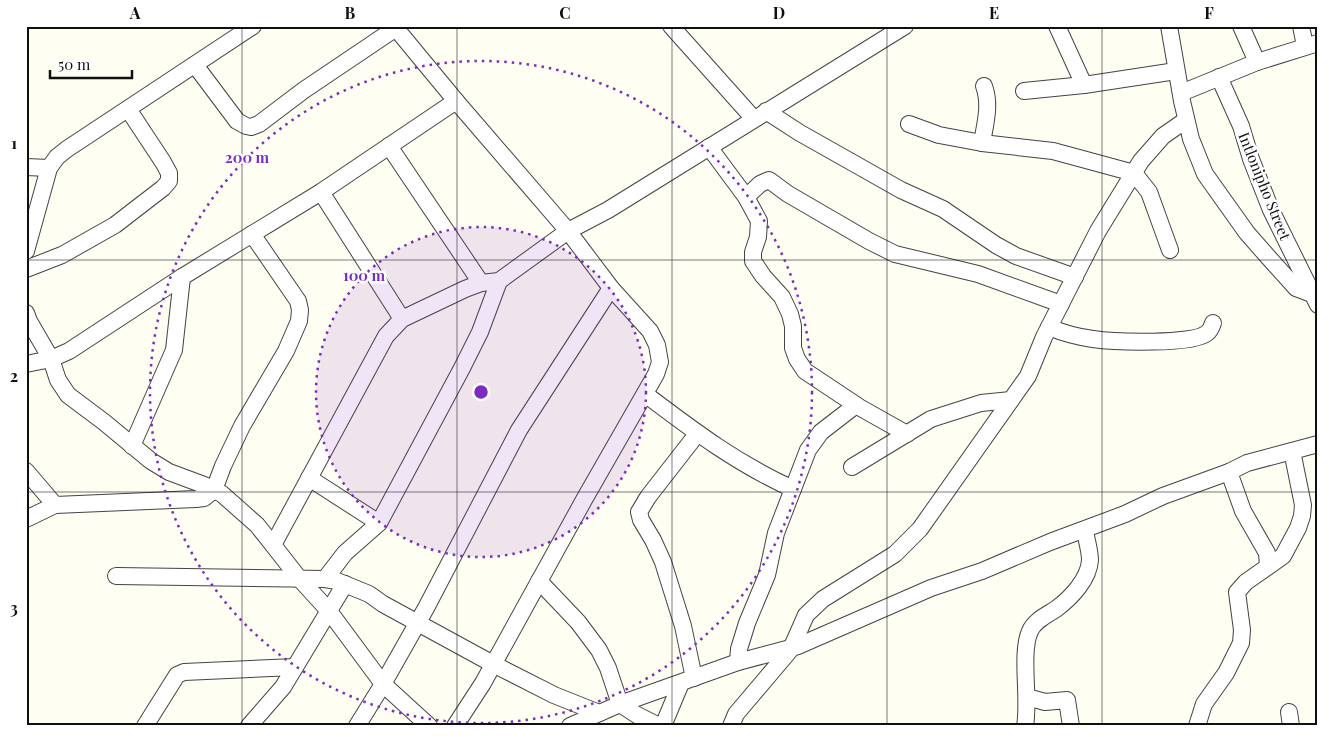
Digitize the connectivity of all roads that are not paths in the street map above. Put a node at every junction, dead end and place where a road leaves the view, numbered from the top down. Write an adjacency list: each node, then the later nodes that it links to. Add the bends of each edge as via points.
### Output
1 (254, 26): 11 (street)
2 (671, 26): 20 (street)
3 (905, 26): 20 (street)
4 (1057, 26): 14 (street)
5 (1168, 26): 12 (street)
6 (1241, 26): 10 (street)
7 (1300, 26): 9 (street)
8 (395, 27): 11 (street, via 254,126 237,121); 18 (street)
9 (1311, 44): 10 (street)
10 (1257, 62): 13 (street)
11 (195, 65): 19 (street)
12 (1176, 71): 14 (street); 17 (street)
13 (1219, 77): 17 (street); 41 (street, Intlonipho Street, via 1241,126 1271,210)
14 (1084, 85): 16 (street)
15 (984, 86): 23 (street, via 988,108)
16 (1024, 91)
17 (1181, 93): 21 (street)
18 (456, 101): 24 (street); 31 (street)
19 (128, 109): 27 (street, via 67,148); 35 (street, via 163,162 169,181 116,225 62,255)
20 (760, 115): 25 (street); 37 (street, via 800,133 900,190 943,209 1016,256)
21 (1186, 120): 28 (street, via 1163,136); 41 (street, via 1205,174 1236,218 1296,288)
22 (909, 124): 23 (street, via 939,135)
23 (982, 144): 28 (street, via 1053,151)
24 (389, 146): 29 (street); 39 (street)
25 (709, 147): 30 (street); 31 (street)
26 (26, 166): 27 (street)
27 (49, 168): 34 (street)
28 (1134, 173): 33 (street, via 1149,192); 37 (street, via 1098,231)
29 (321, 192): 32 (street); 44 (street)
30 (746, 197): 42 (street, via 769,180 895,254 978,274); 51 (street, via 759,222 753,261 782,297 790,314 797,359 804,371)
31 (568, 231): 38 (street); 40 (street)
32 (252, 234): 36 (street); 62 (street, via 298,301 300,316 286,351 242,426)
33 (1170, 250)
34 (26, 251)
35 (26, 270)
36 (182, 277): 47 (street); 55 (street, via 174,350)
37 (1075, 277): 42 (street)
38 (499, 281): 39 (street); 65 (street, via 466,361)
39 (481, 283): 44 (street)
40 (611, 288): 49 (street, via 650,331 657,345 660,362); 75 (street, via 519,430)
41 (1316, 297)
42 (1061, 304): 46 (street)
43 (26, 313): 47 (street)
44 (402, 319): 60 (street, via 386,336)
45 (1213, 323): 46 (street, via 1207,334 1162,342 1094,339 1064,334)
46 (1049, 327): 50 (street, via 1028,376)
47 (52, 359): 48 (street); 55 (street, via 58,380 68,395)
48 (26, 364)
49 (645, 394): 52 (street); 72 (street)
50 (1011, 400): 53 (street, via 981,403 931,419); 76 (street, via 920,528 895,554 823,599 806,615)
51 (856, 405): 53 (street); 61 (street, via 821,432 808,450)
52 (697, 434): 61 (street, via 746,465); 80 (street, via 640,512 662,562 683,626)
53 (907, 434): 57 (street)
54 (1318, 444): 56 (street)
55 (132, 446): 62 (street, via 169,472)
56 (1292, 451): 59 (street, via 1246,463); 68 (street, via 1303,505 1302,516 1283,556)
57 (852, 467)
58 (26, 472): 63 (street)
59 (1229, 472): 66 (street); 68 (street, via 1243,511 1267,553)
60 (309, 478): 65 (street); 67 (street)
61 (793, 489): 77 (street, via 776,533 767,575 747,623)
62 (214, 490): 63 (street, via 204,498); 67 (street, via 257,525)
63 (55, 505): 64 (street)
64 (26, 519)
65 (379, 523): 71 (street, via 345,553)
66 (1084, 530): 76 (street, via 931,588); 82 (street, via 1090,560 1084,578 1065,602 1033,626 1029,634)
67 (273, 545): 70 (street)
68 (1268, 566): 96 (street, via 1237,592 1241,643 1226,674 1204,704)
69 (116, 576): 70 (street)
70 (298, 577): 71 (street); 74 (street)
71 (325, 579): 73 (street)
72 (539, 582): 78 (street); 83 (street, via 578,622 599,650)
73 (345, 584): 74 (street); 75 (street, via 370,594)
74 (329, 611): 79 (street); 81 (street)
75 (418, 622): 78 (street); 81 (street)
76 (791, 649): 77 (street); 93 (street, via 736,714)
77 (738, 662): 80 (street)
78 (493, 664): 84 (street, via 554,695); 89 (street)
79 (295, 667): 85 (street, via 184,672 177,675); 86 (street, via 283,687)
80 (687, 680): 83 (street); 92 (street)
81 (383, 684): 87 (street); 88 (street)
82 (1027, 697): 94 (street); 95 (street, via 1045,702 1067,700)
83 (620, 704): 84 (street); 91 (street)
84 (599, 712): 90 (street)
85 (145, 726)
86 (249, 726)
87 (358, 726)
88 (428, 726)
89 (455, 726)
90 (570, 726)
91 (659, 726)
92 (663, 726)
93 (731, 726)
94 (1025, 726)
95 (1072, 726)
96 (1197, 726)

